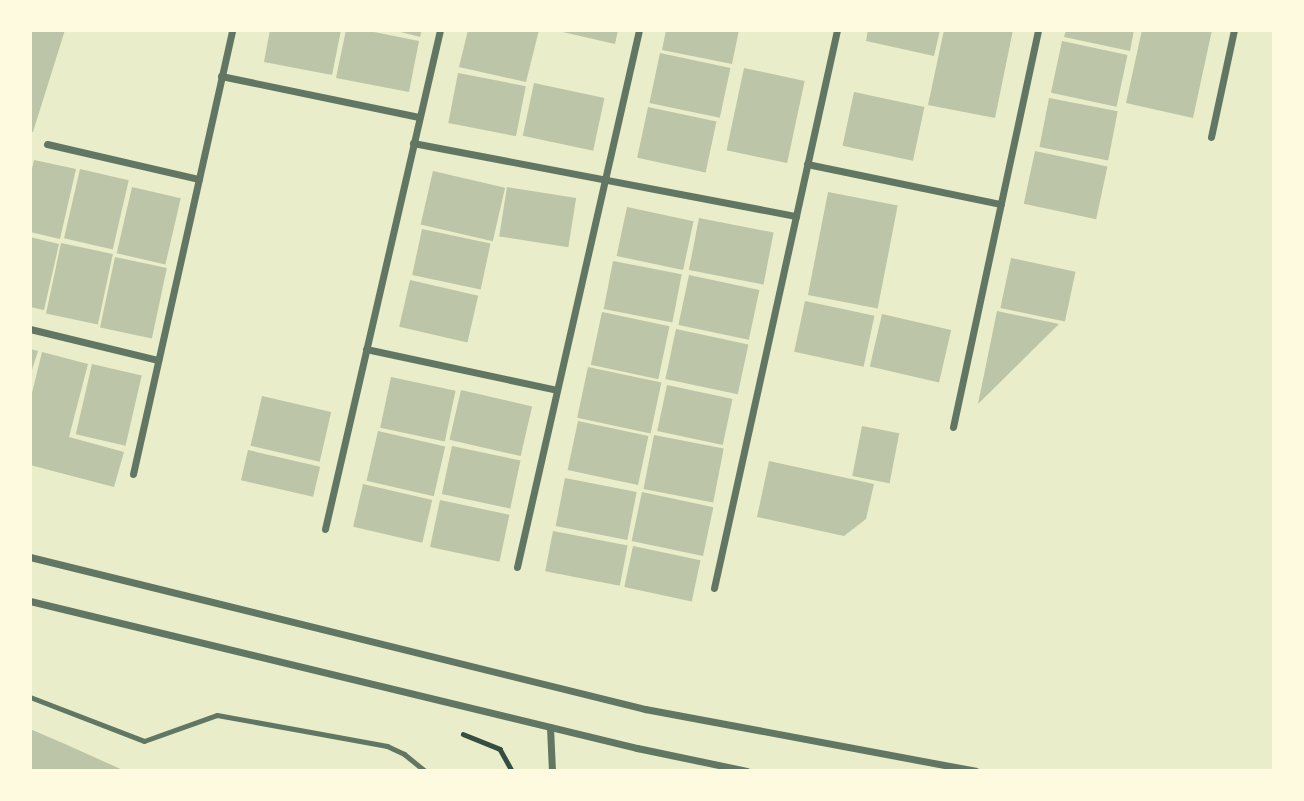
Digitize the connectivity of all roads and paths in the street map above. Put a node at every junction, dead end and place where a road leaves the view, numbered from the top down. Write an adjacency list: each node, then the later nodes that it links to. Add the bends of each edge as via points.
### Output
1 (232, 30): 7 (street)
2 (440, 30): 8 (street)
3 (639, 30): 14 (street)
4 (837, 30): 12 (street)
5 (1038, 30): 15 (street)
6 (1234, 30): 9 (street)
7 (221, 76): 8 (street); 13 (street)
8 (419, 117): 10 (street)
9 (1211, 137)
10 (413, 143): 14 (street); 18 (street)
11 (47, 144): 13 (street)
12 (807, 164): 15 (street); 16 (street)
13 (199, 179): 19 (street)
14 (605, 180): 16 (street); 20 (street)
15 (1001, 204): 21 (street)
16 (796, 216): 26 (street)
17 (30, 329): 19 (street)
18 (366, 349): 20 (street); 23 (street)
19 (158, 360): 22 (street)
20 (557, 390): 25 (street)
21 (953, 427)
22 (133, 474)
23 (326, 529)
24 (30, 557): 35 (street, via 645,709)
25 (517, 567)
26 (714, 589)
27 (30, 601): 29 (street)
28 (30, 696): 31 (lane, via 144,741 218,715 387,746)
29 (550, 727): 33 (street); 34 (street)
30 (461, 733): 32 (path, via 500,749)
31 (425, 771)
32 (512, 771)
33 (552, 771)
34 (747, 771)
35 (975, 771)

